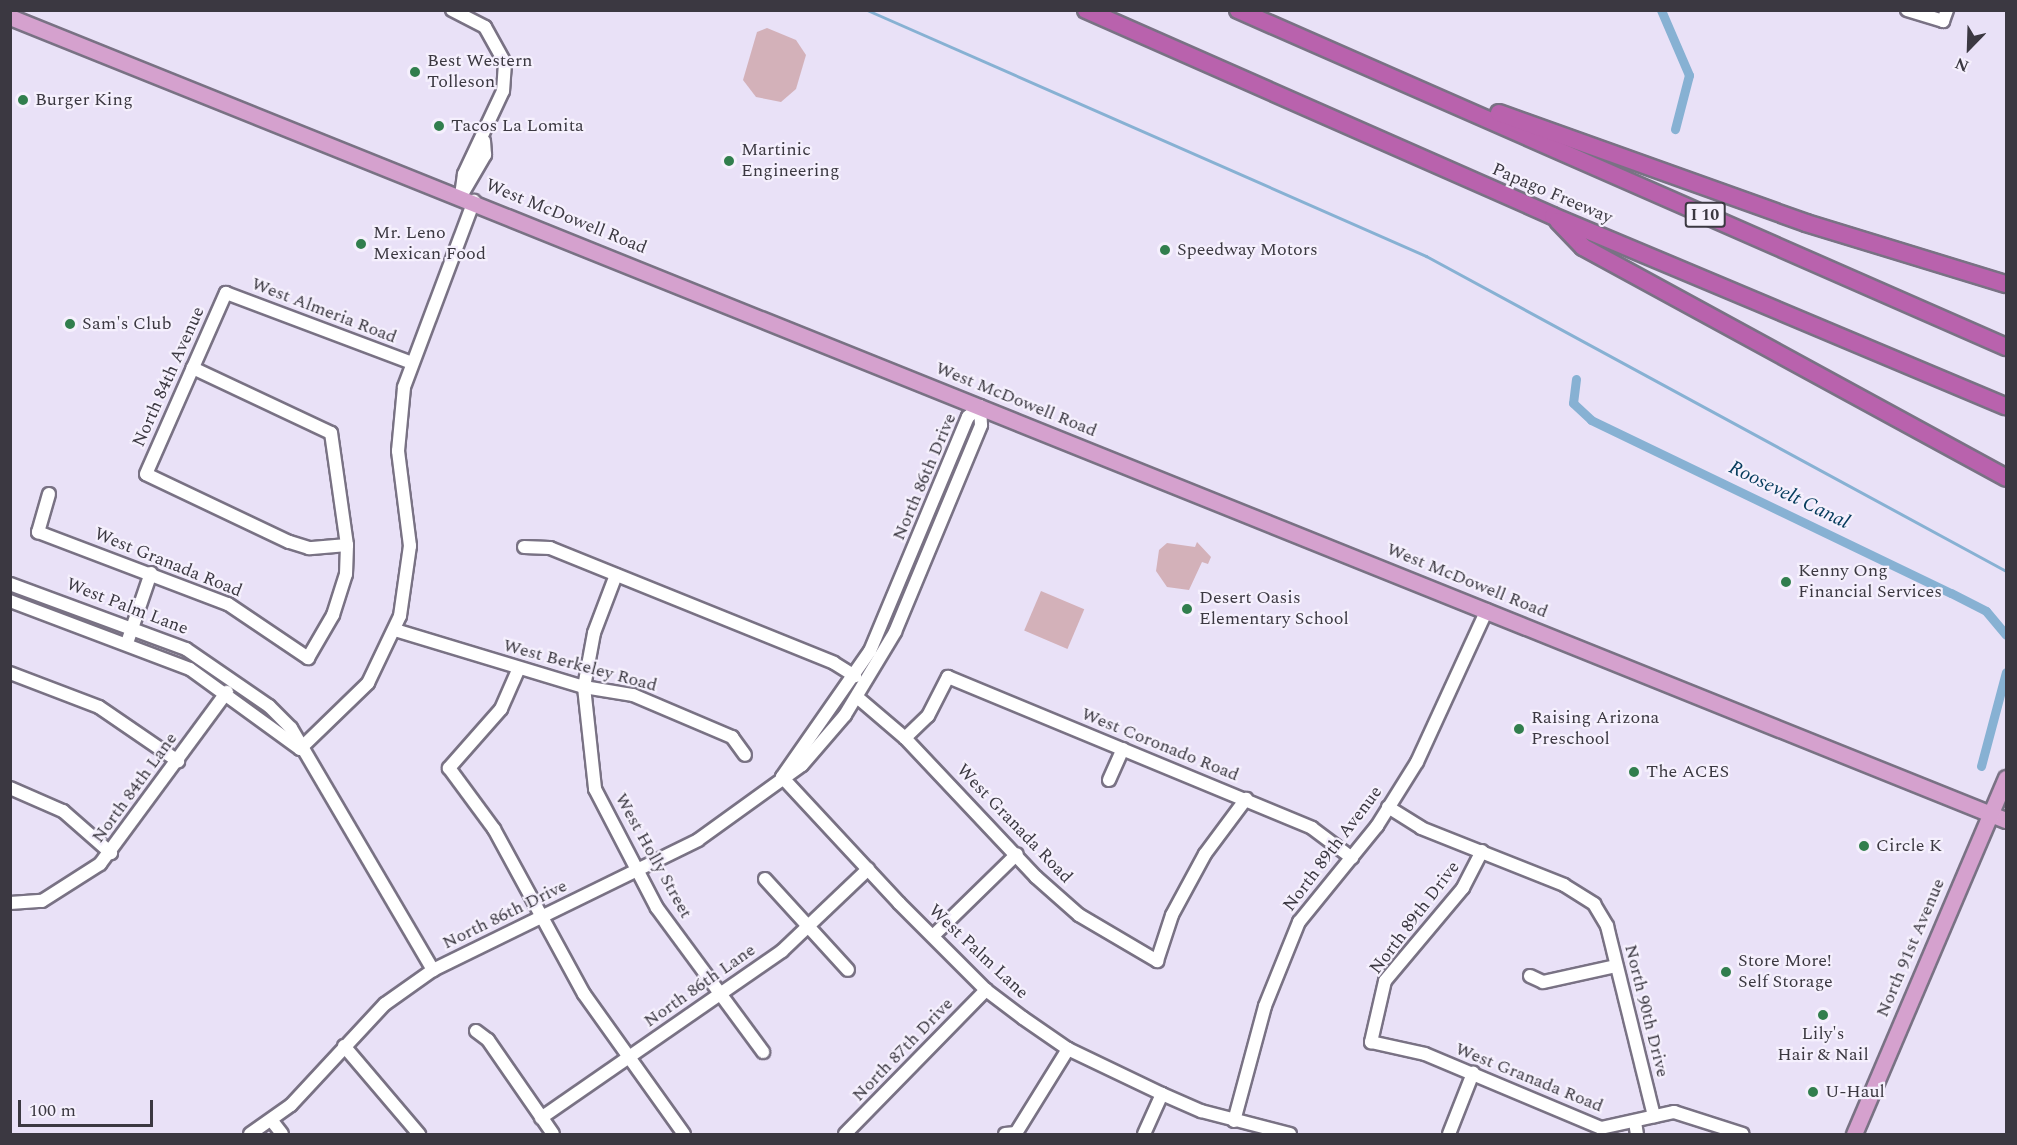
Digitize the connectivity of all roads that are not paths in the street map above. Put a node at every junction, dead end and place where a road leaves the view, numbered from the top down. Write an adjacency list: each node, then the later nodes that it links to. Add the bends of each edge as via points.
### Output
1 (452, 10): 8 (street, via 485,27 496,39 506,82 484,141 464,174)
2 (1086, 10): 9 (highway, Papago Freeway)
3 (1238, 10): 7 (highway, I 10)
4 (1906, 10): 5 (street)
5 (1945, 16)
6 (10, 17): 8 (main road, West McDowell Road)
7 (1404, 82): 10 (highway, via 1806,223); 12 (highway, I 10)
8 (467, 199): 13 (street); 15 (main road, West McDowell Road)
9 (1553, 216): 16 (highway, Papago Freeway); 17 (highway, via 1583,247)
10 (2007, 284)
11 (226, 293): 13 (street, West Almeria Road); 14 (street, North 84th Avenue)
12 (2007, 347)
13 (410, 362): 27 (street, via 398,451 410,546)
14 (193, 368): 19 (street, via 331,433); 19 (street, North 84th Avenue, via 146,474 289,542 309,548)
15 (980, 406): 25 (main road, West McDowell Road); 28 (street, North 86th Drive, via 968,417); 30 (street, North 86th Drive, via 981,425)
16 (2007, 406)
17 (2007, 478)
18 (49, 494): 21 (street, West Granada Road, via 38,532)
19 (347, 545): 21 (street, West Granada Road, via 342,594 308,658 228,604)
20 (524, 547): 22 (street, via 550,548)
21 (151, 573): 26 (street)
22 (616, 574): 33 (street, via 834,663); 34 (street, West Holly Street, via 594,633)
23 (10, 584): 26 (street, West Palm Lane)
24 (10, 602): 29 (street, West Palm Lane)
25 (1487, 610): 47 (street, North 89th Avenue, via 1443,714); 48 (main road, West McDowell Road)
26 (132, 627): 29 (street); 38 (street, West Palm Lane, via 222,670 291,728)
27 (395, 630): 31 (street, West Berkeley Road); 38 (street, via 357,698)
28 (876, 639): 30 (street); 33 (street, North 86th Drive)
29 (127, 643): 35 (street, West Palm Lane, via 190,669)
30 (888, 646): 36 (street, North 86th Drive)
31 (519, 668): 34 (street, West Berkeley Road); 58 (street, via 501,709 449,768 494,829)
32 (10, 673): 41 (street, via 99,707)
33 (855, 676): 42 (street, North 86th Drive)
34 (584, 687): 40 (street, West Berkeley Road, via 633,695 721,732); 55 (street, West Holly Street, via 594,789)
35 (227, 692): 38 (street, West Palm Lane); 41 (street, North 84th Lane)
36 (857, 697): 37 (street, West Granada Road); 42 (street, North 86th Drive, via 802,765)
37 (905, 738): 39 (street, West Coronado Road, via 928,716 948,677); 52 (street, West Granada Road)
38 (300, 749): 62 (street, West Palm Lane)
39 (1123, 749): 44 (street); 46 (street, West Coronado Road)
40 (745, 755)
41 (178, 761): 51 (street, North 84th Lane)
42 (782, 777): 54 (street, West Palm Lane); 55 (street, North 86th Drive, via 698,840)
43 (2007, 778): 48 (main road, North 91st Avenue)
44 (1109, 780)
45 (10, 788): 51 (street, via 63,811)
46 (1246, 799): 52 (street, West Granada Road, via 1205,854 1172,915 1157,961 1079,915); 53 (street, West Coronado Road, via 1321,833)
47 (1388, 807): 50 (street, via 1421,828); 53 (street, North 89th Avenue)
48 (1991, 814): 49 (main road, West McDowell Road); 92 (main road, North 91st Avenue)
49 (2007, 820)
50 (1482, 851): 61 (street, North 90th Drive, via 1580,892 1602,915); 68 (street, North 89th Drive, via 1463,888 1385,981)
51 (111, 853): 57 (street, North 84th Lane, via 64,889 27,905)
52 (1017, 854): 60 (street)
53 (1352, 858): 78 (street, North 89th Avenue, via 1306,911 1284,952)
54 (868, 869): 59 (street, North 86th Lane); 60 (street, West Palm Lane)
55 (638, 872): 58 (street, North 86th Drive); 66 (street, West Holly Street)
56 (765, 879): 59 (street)
57 (10, 903)
58 (543, 916): 62 (street, North 86th Drive); 72 (street, via 584,993)
59 (808, 926): 63 (street); 66 (street, North 86th Lane, via 782,951)
60 (933, 936): 65 (street, West Palm Lane)
61 (1616, 966): 64 (street, via 1543,982); 75 (street, North 90th Drive)
62 (433, 970): 69 (street, North 86th Drive, via 386,1004)
63 (848, 970)
64 (1530, 976)
65 (986, 990): 70 (street, West Palm Lane); 86 (street, North 87th Drive)
66 (716, 994): 71 (street, West Holly Street); 72 (street, North 86th Lane)
67 (476, 1031): 76 (street)
68 (1371, 1042): 73 (street, West Granada Road, via 1425,1054)
69 (344, 1046): 77 (street, North 86th Drive); 83 (street)
70 (1068, 1049): 74 (street, West Palm Lane); 87 (street, via 1016,1132)
71 (763, 1052)
72 (631, 1058): 76 (street, North 86th Lane); 85 (street)
73 (1473, 1074): 79 (street, West Granada Road, via 1601,1128); 90 (street)
74 (1162, 1094): 78 (street, West Palm Lane); 88 (street)
75 (1654, 1116): 79 (street, West Granada Road); 91 (street, West Granada Road, via 1698,1116)
76 (541, 1118): 84 (street)
77 (272, 1121): 81 (street, North 86th Drive); 82 (street)
78 (1234, 1121): 80 (street, West Palm Lane)
79 (1636, 1128)
80 (1262, 1132): 89 (street, West Palm Lane)
81 (250, 1134)
82 (282, 1134)
83 (419, 1134)
84 (553, 1134)
85 (684, 1134)
86 (845, 1134)
87 (1005, 1134)
88 (1144, 1134)
89 (1290, 1134)
90 (1449, 1134)
91 (1743, 1134)
92 (1854, 1134)

